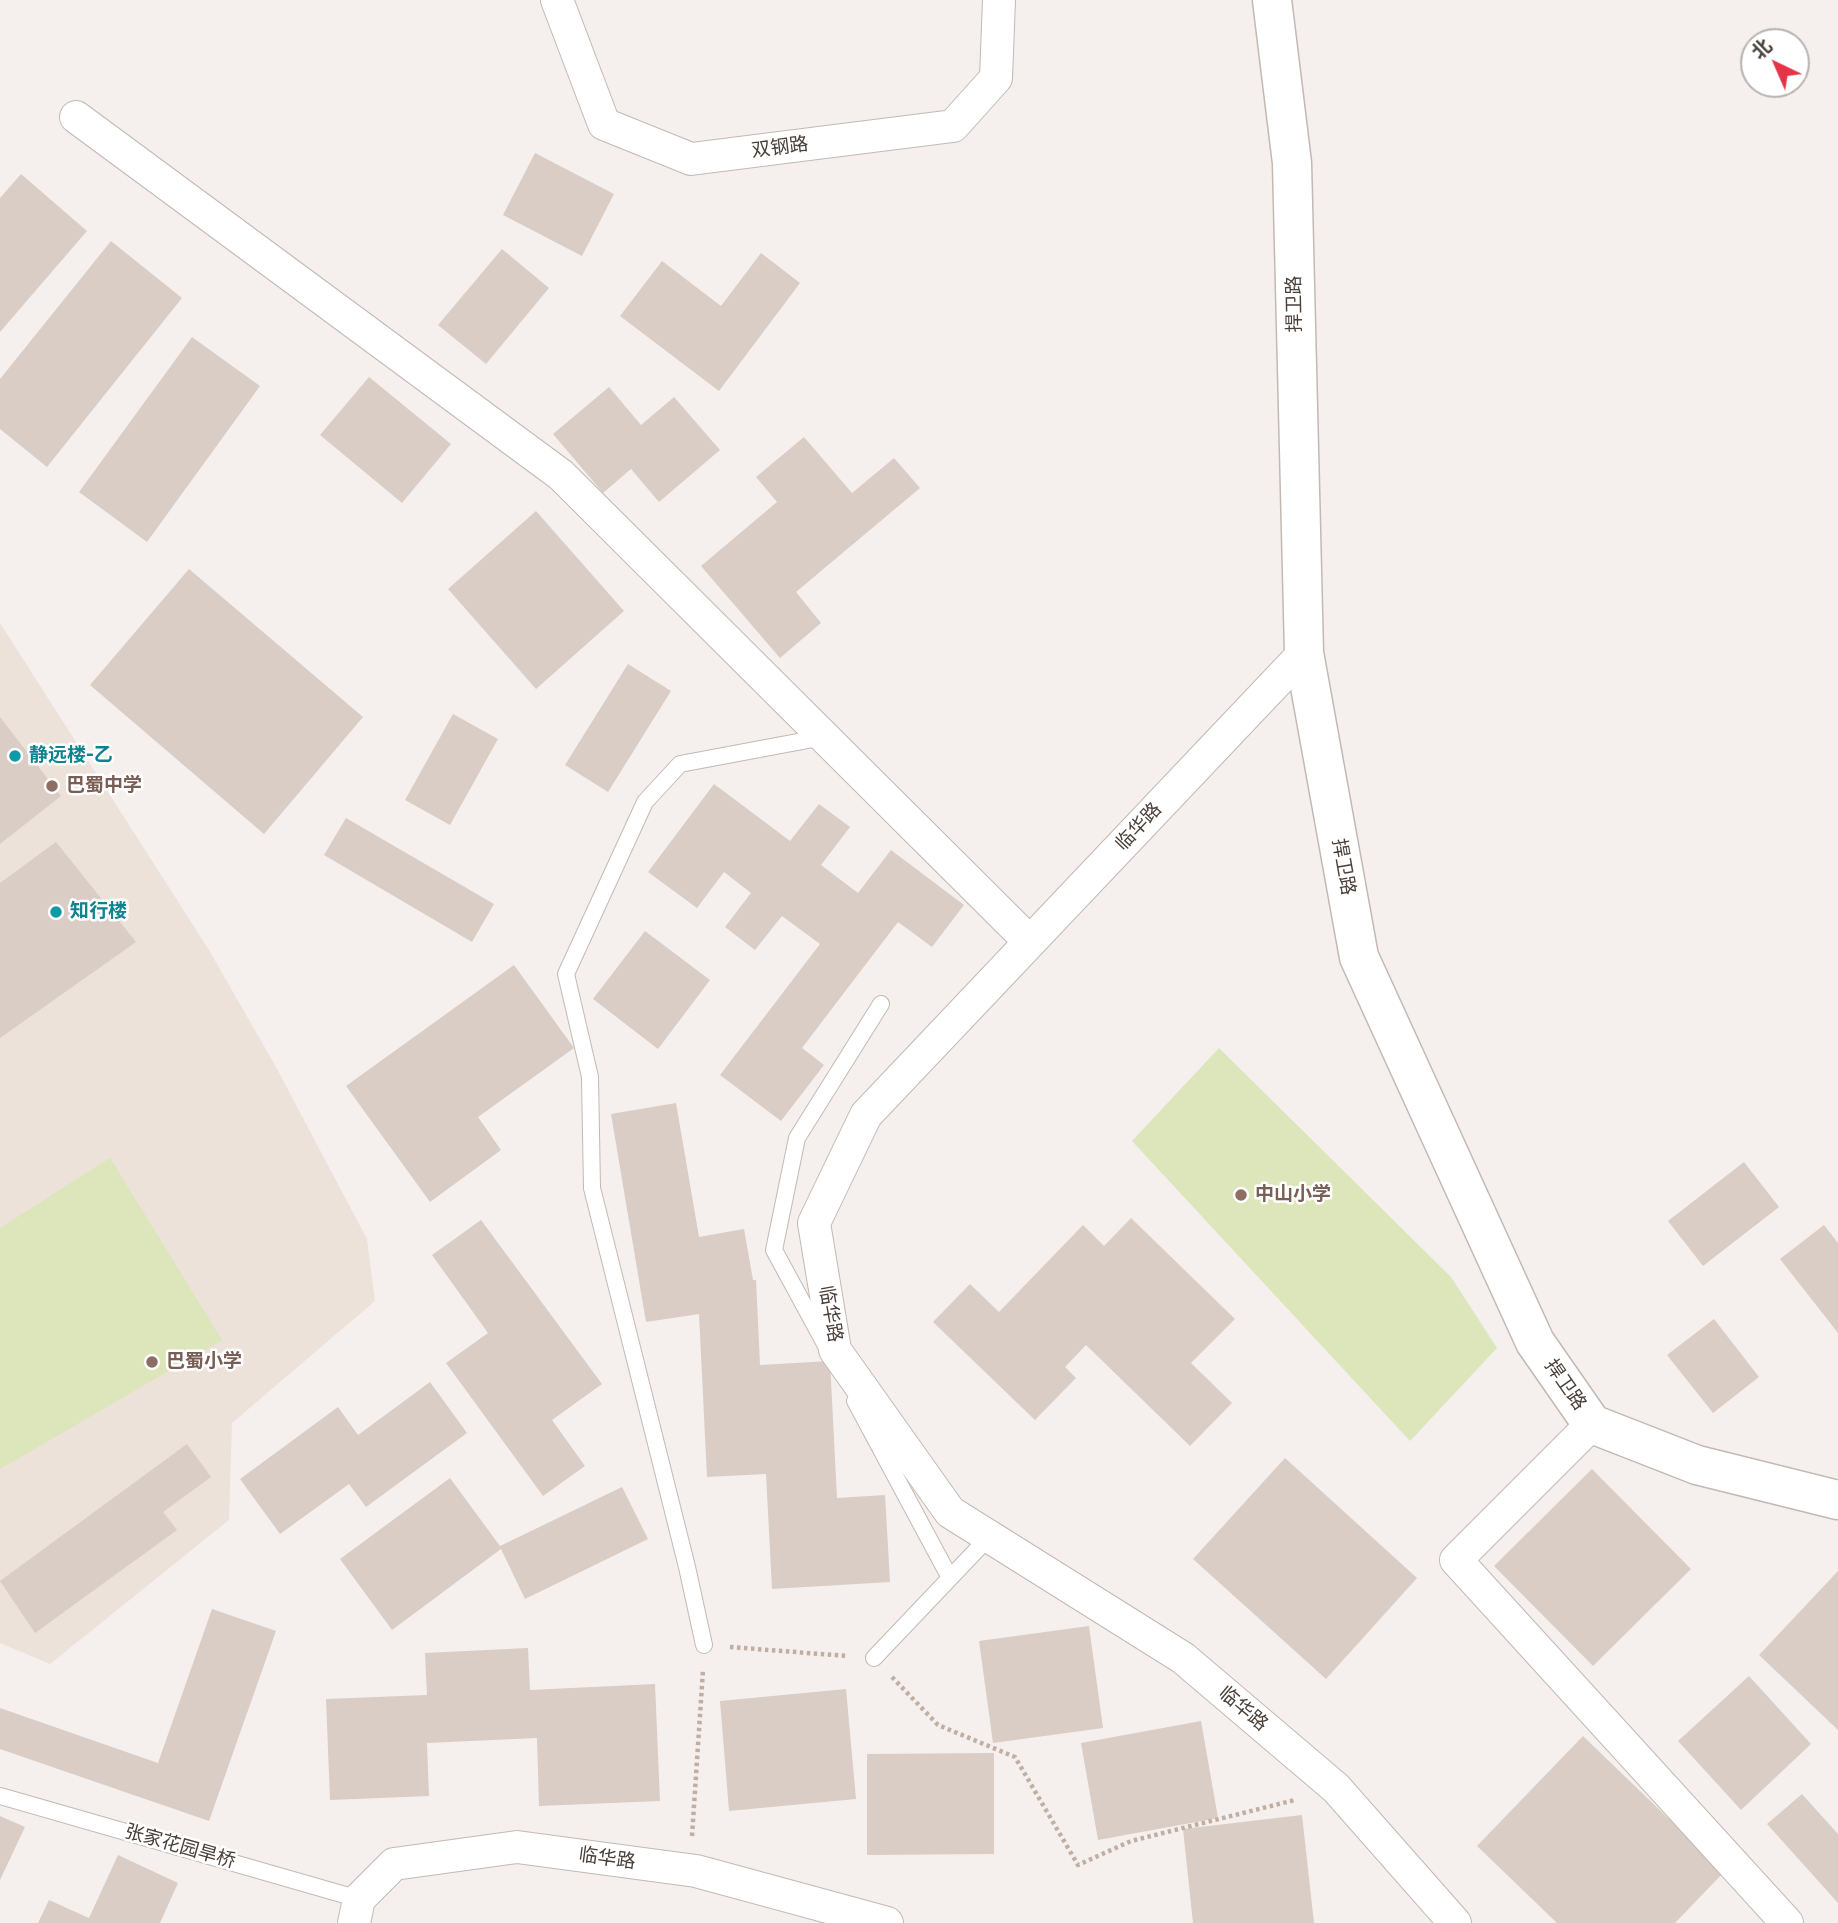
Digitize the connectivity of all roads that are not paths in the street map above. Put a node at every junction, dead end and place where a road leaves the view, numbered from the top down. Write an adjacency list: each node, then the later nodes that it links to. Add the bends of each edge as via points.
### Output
1 (558, 0): 2 (street, 双钢路, via 604,124 691,159 953,126 996,78)
2 (999, 0)
3 (1272, 0): 5 (street, 捍卫路, via 1292,163)
4 (76, 117): 6 (street, via 561,475)
5 (1304, 653): 7 (street, 临华路); 9 (street, 捍卫路, via 1359,957 1535,1342)
6 (824, 737): 7 (street); 13 (lane, via 680,764 645,802 566,974 590,1077 592,1188)
7 (1030, 942): 11 (street, 临华路, via 866,1115 814,1223 835,1350 950,1512)
8 (881, 1004): 12 (lane, via 797,1138 774,1250)
9 (1592, 1424): 10 (street, 捍卫路, via 1697,1465); 19 (street, via 1456,1560)
10 (1838, 1500)
11 (989, 1537): 12 (lane); 18 (street, 临华路, via 1183,1658 1336,1788)
12 (950, 1578): 14 (lane)
13 (704, 1645)
14 (874, 1658)
15 (0, 1796): 16 (lane, 张家花园旱桥)
16 (357, 1911): 17 (street, 临华路, via 394,1864 517,1847 690,1870)
17 (887, 1923)
18 (1455, 1923)
19 (1787, 1923)

